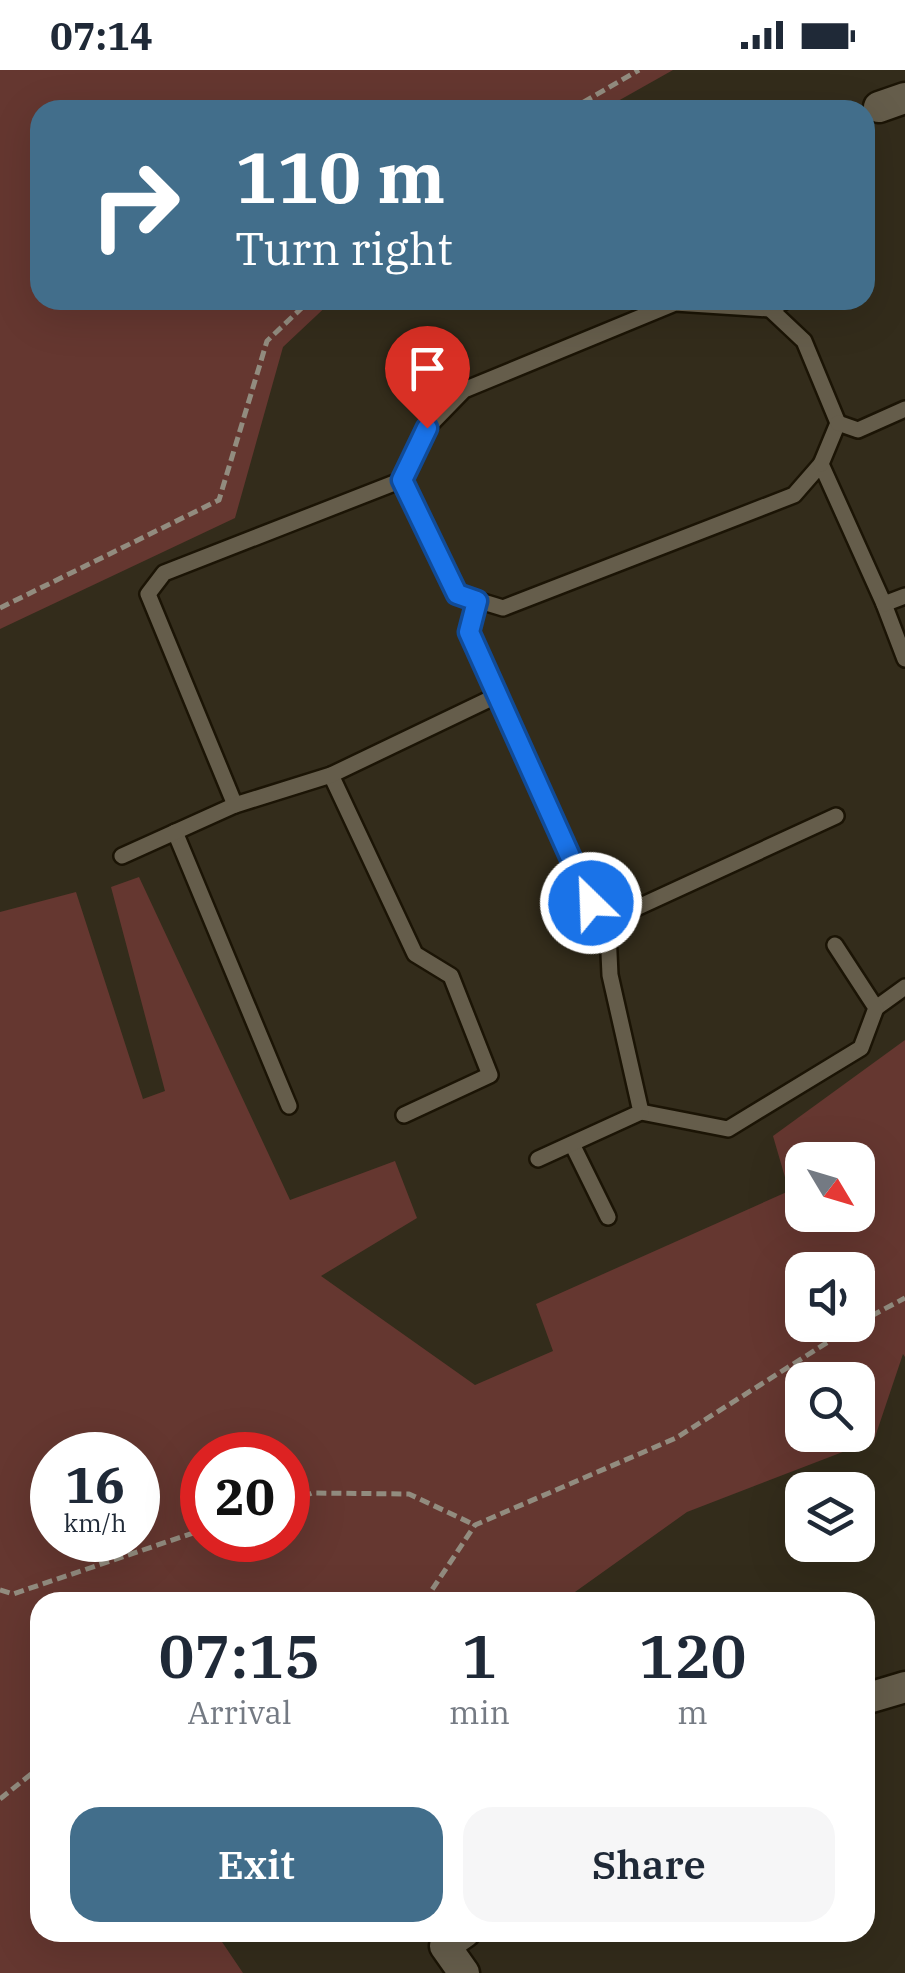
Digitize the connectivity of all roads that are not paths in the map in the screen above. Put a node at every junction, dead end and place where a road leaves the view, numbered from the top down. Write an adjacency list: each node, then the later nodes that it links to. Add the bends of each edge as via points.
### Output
1 (657, 310): 6 (lane, via 464,390 427,428)
2 (771, 310): 4 (lane, via 804,340)
3 (905, 409): 4 (lane, via 858,430)
4 (838, 422): 5 (lane)
5 (822, 464): 8 (lane, via 794,495 502,608); 9 (lane)
6 (402, 480): 8 (lane, via 457,594); 13 (lane, via 164,572 148,594)
7 (905, 596): 9 (lane)
8 (477, 601): 11 (lane, via 469,632)
9 (884, 604): 10 (lane)
10 (905, 659)
11 (498, 695): 12 (lane); 17 (lane, via 591,903)
12 (331, 775): 13 (lane); 23 (lane, via 415,954 451,976 490,1075)
13 (235, 804): 15 (lane)
14 (836, 816): 17 (lane, via 621,915)
15 (175, 832): 16 (lane); 21 (lane)
16 (122, 856)
17 (607, 910): 22 (lane, via 610,975)
18 (834, 945): 20 (lane)
19 (905, 988): 20 (lane)
20 (876, 1008): 22 (lane, via 861,1048 728,1129)
21 (289, 1106)
22 (641, 1112): 24 (lane)
23 (404, 1115)
24 (572, 1144): 25 (lane); 26 (lane)
25 (538, 1160)
26 (608, 1217)
27 (905, 1687): 28 (street)
28 (875, 1696)
29 (451, 1942): 30 (street, via 445,1946)
30 (464, 1973)

